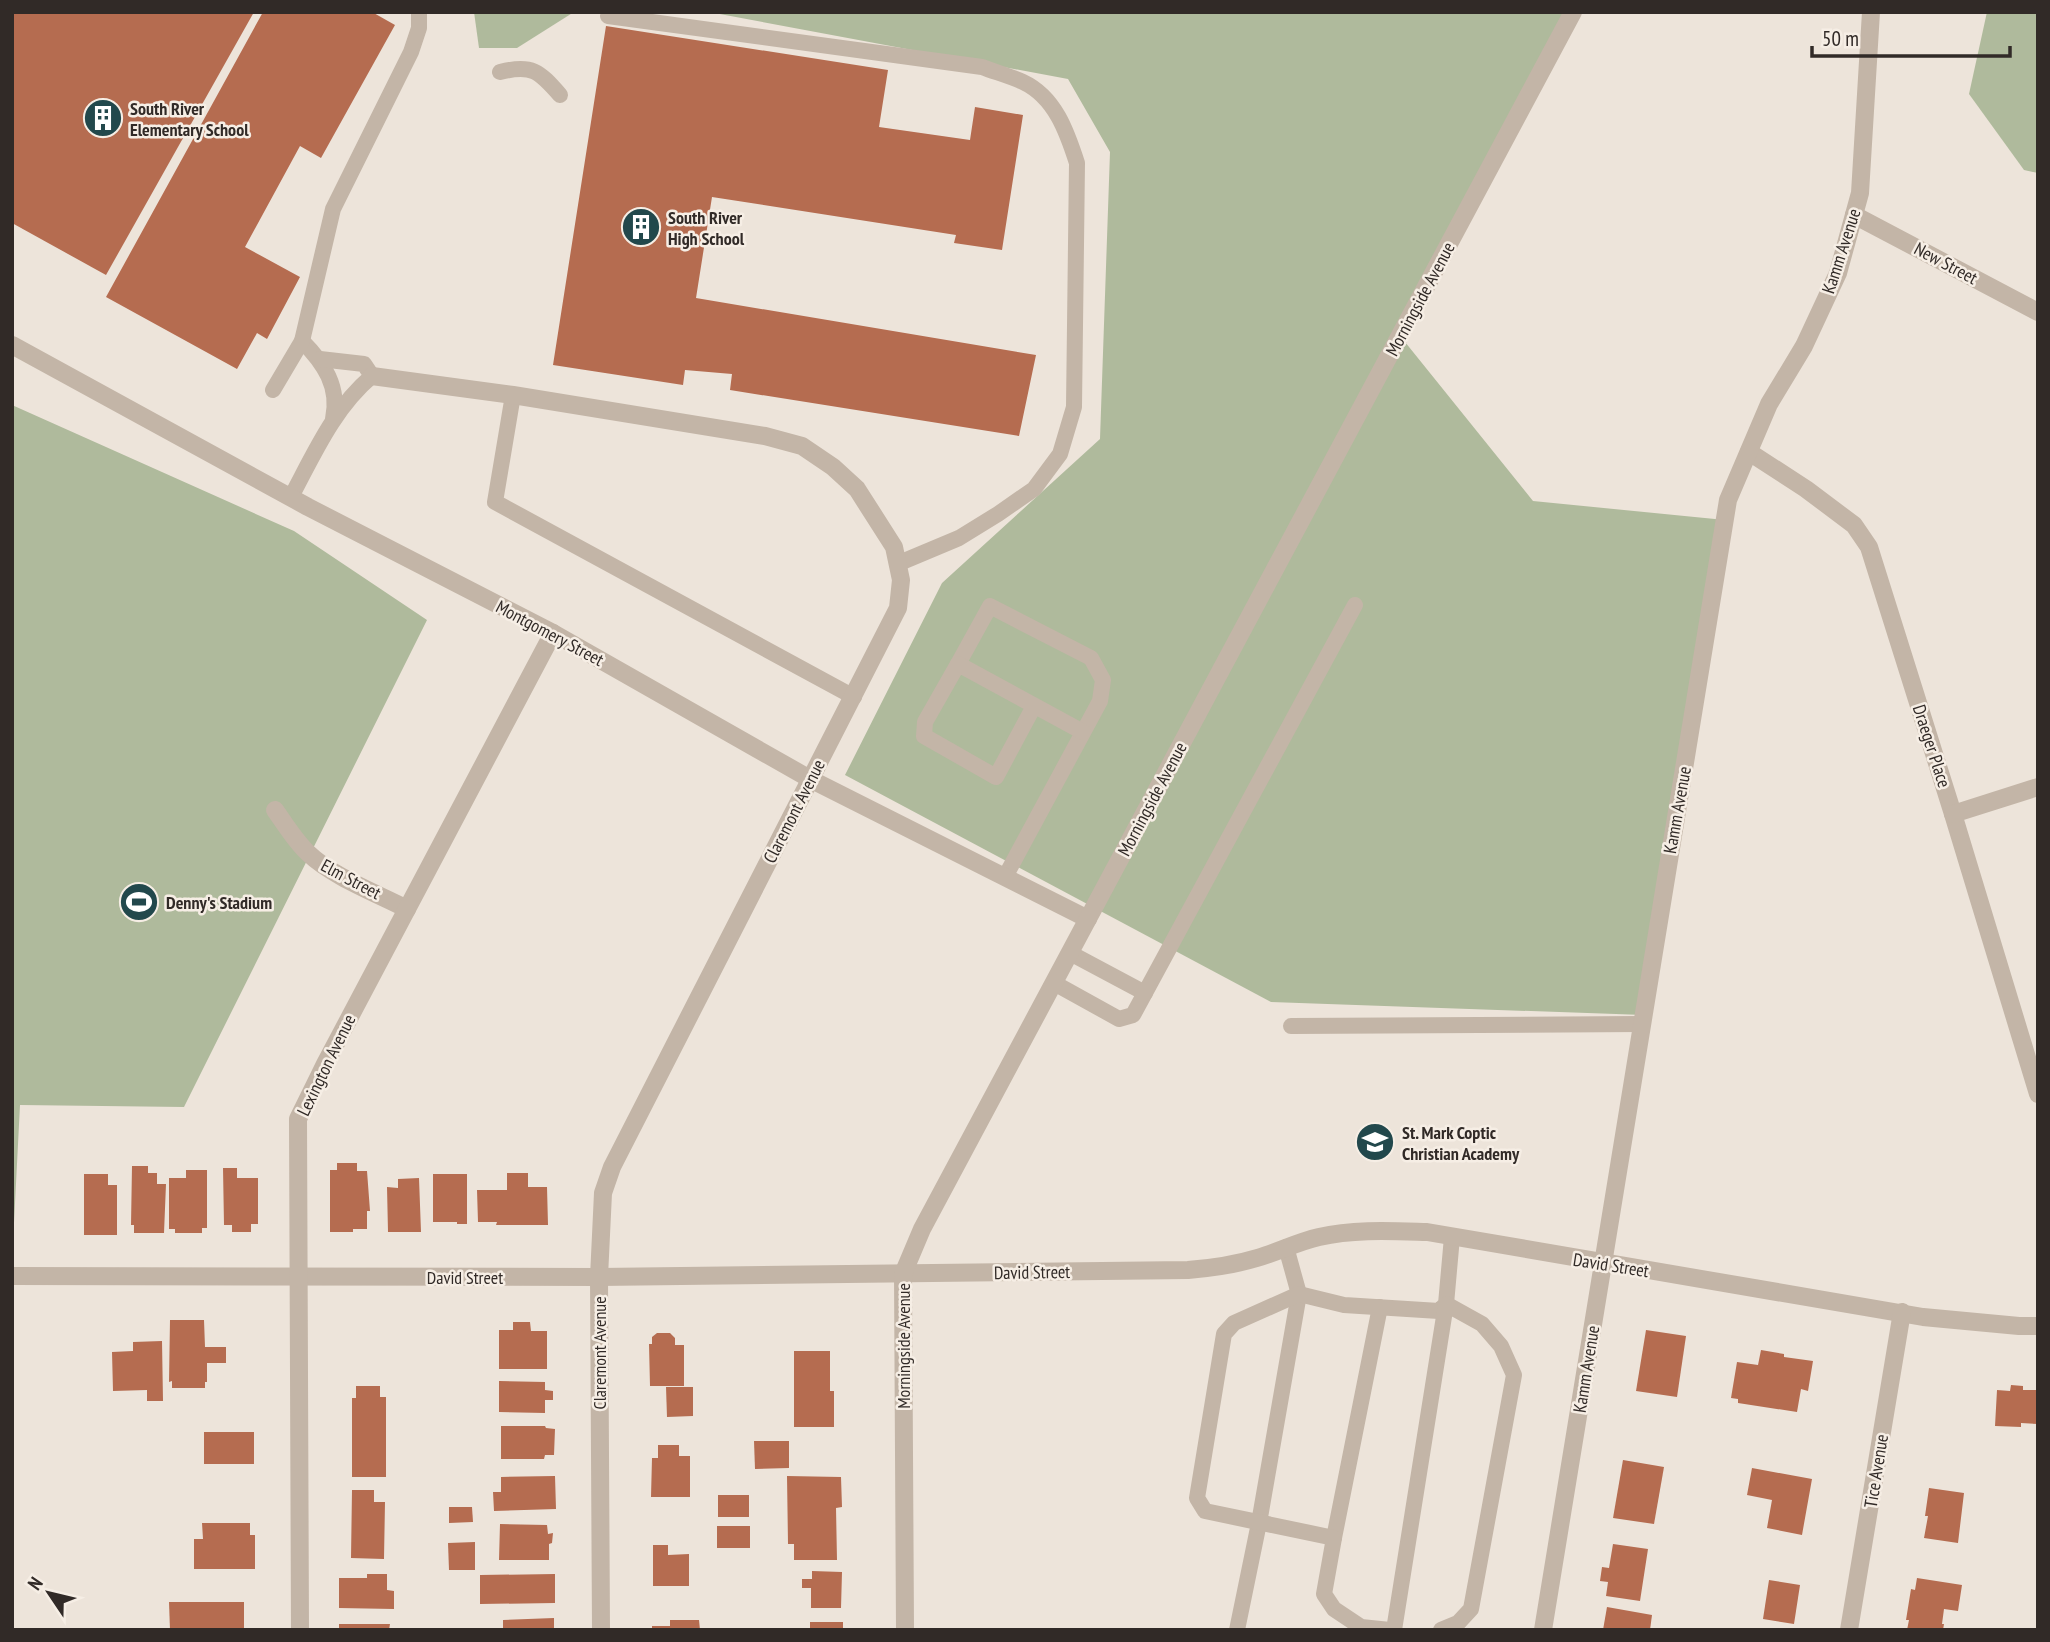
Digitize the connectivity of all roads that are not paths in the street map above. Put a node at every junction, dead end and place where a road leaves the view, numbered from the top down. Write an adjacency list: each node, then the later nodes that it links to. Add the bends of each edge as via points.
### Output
1 (419, 12): 9 (lane, via 411,52 333,209)
2 (1573, 12): 31 (street, Morningside Avenue)
3 (1871, 12): 7 (street, Kamm Avenue, via 1860,193)
4 (608, 16): 18 (lane, via 982,67 1026,83 1049,103 1066,128 1077,163 1074,407 1060,454 1034,489 998,514 959,538)
5 (500, 72): 6 (lane, via 521,67 542,75)
6 (560, 95)
7 (1854, 215): 8 (street, New Street); 16 (street, Kamm Avenue, via 1838,272)
8 (2038, 312)
9 (302, 341): 11 (lane); 13 (lane)
10 (12, 345): 17 (street, Montgomery Street)
11 (320, 359): 12 (lane); 15 (lane, via 336,406)
12 (368, 370): 14 (street, Claremont Avenue); 15 (lane)
13 (273, 390)
14 (513, 395): 18 (street, Claremont Avenue, via 802,446 857,489 894,547); 22 (lane, via 495,502)
15 (332, 422): 17 (lane)
16 (1749, 452): 28 (street, Draeger Place, via 1854,525 1869,547); 35 (street, Kamm Avenue, via 1728,500)
17 (291, 497): 20 (street, Montgomery Street)
18 (897, 564): 22 (street, Claremont Avenue, via 901,580 898,608)
19 (1355, 605): 34 (lane)
20 (553, 634): 25 (street, Montgomery Street); 30 (street, Lexington Avenue)
21 (958, 664): 23 (lane); 23 (lane, via 925,722 924,736 996,777); 24 (lane, via 990,606 1091,658 1103,680 1100,701)
22 (854, 697): 25 (street, Claremont Avenue)
23 (1034, 706): 24 (lane)
24 (1083, 732): 29 (lane)
25 (810, 779): 29 (street, Montgomery Street); 44 (street, Claremont Avenue, via 612,1167 603,1193)
26 (2038, 787): 28 (street)
27 (275, 810): 30 (street, Elm Street, via 316,860)
28 (1953, 814): 37 (street, Draeger Place)
29 (1004, 877): 31 (street, Montgomery Street)
30 (407, 909): 43 (street, Lexington Avenue, via 298,1119)
31 (1088, 919): 32 (street, Morningside Avenue)
32 (1070, 953): 33 (street, Morningside Avenue); 34 (lane)
33 (1054, 983): 34 (lane, via 1119,1019 1133,1015); 41 (street, Morningside Avenue)
34 (1145, 993)
35 (1640, 1024): 36 (lane); 40 (street, Kamm Avenue)
36 (1291, 1026)
37 (2038, 1094)
38 (1452, 1237): 39 (street, David Street, via 1376,1230 1322,1236); 40 (street, David Street); 46 (lane)
39 (1286, 1247): 41 (street, David Street, via 1227,1266 1188,1270); 45 (lane)
40 (1603, 1264): 48 (street, David Street); 58 (street, Kamm Avenue)
41 (902, 1273): 44 (street, David Street); 54 (street, Morningside Avenue)
42 (12, 1276): 43 (street, David Street)
43 (299, 1276): 44 (street, David Street); 52 (street, Lexington Avenue)
44 (599, 1277): 53 (street, Claremont Avenue)
45 (1299, 1294): 47 (lane, via 1344,1305); 50 (lane); 50 (lane, via 1234,1323 1224,1334 1197,1498 1205,1511)
46 (1446, 1304): 47 (lane, via 1439,1311); 56 (lane); 57 (lane, via 1482,1324 1502,1346 1514,1375 1471,1609 1458,1623)
47 (1380, 1307): 51 (lane)
48 (1902, 1312): 49 (street, David Street); 59 (street, Tice Avenue)
49 (2038, 1326)
50 (1259, 1523): 51 (lane); 55 (lane)
51 (1334, 1538): 56 (lane, via 1324,1594 1334,1609 1361,1627)
52 (300, 1630)
53 (601, 1630)
54 (905, 1630)
55 (1237, 1630)
56 (1392, 1630)
57 (1441, 1630)
58 (1543, 1630)
59 (1849, 1630)

